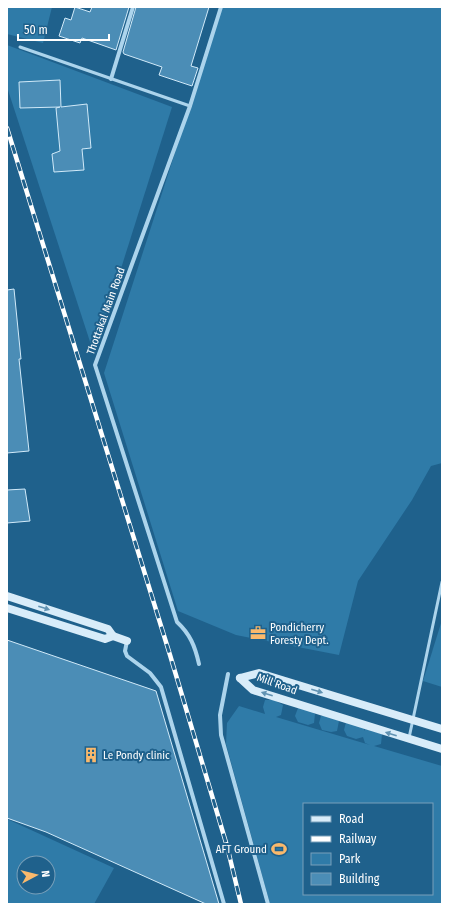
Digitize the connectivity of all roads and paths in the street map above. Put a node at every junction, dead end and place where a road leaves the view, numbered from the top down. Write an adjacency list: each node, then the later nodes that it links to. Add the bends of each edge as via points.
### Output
1 (132, 7): 4 (street)
2 (221, 7): 5 (street, Thottakal Main Road)
3 (20, 47): 4 (lane)
4 (111, 79): 5 (lane)
5 (190, 106): 11 (street, Thottakal Main Road, via 95,365 177,622 194,643)
6 (442, 582): 13 (lane)
7 (7, 596): 9 (main road, one-way to 9, via 108,629)
8 (7, 608): 9 (main road, via 105,639)
9 (113, 636): 10 (main road)
10 (127, 641): 17 (street, via 127,656 150,673 161,687)
11 (199, 664)
12 (228, 674): 18 (street, via 220,715 221,735)
13 (414, 720): 14 (main road, Mill Road); 15 (lane); 15 (main road, Mill Road, one-way to 13, via 253,690 240,678 259,673)
14 (442, 729)
15 (409, 739): 16 (main road, Mill Road)
16 (442, 749)
17 (224, 904)
18 (268, 904)

